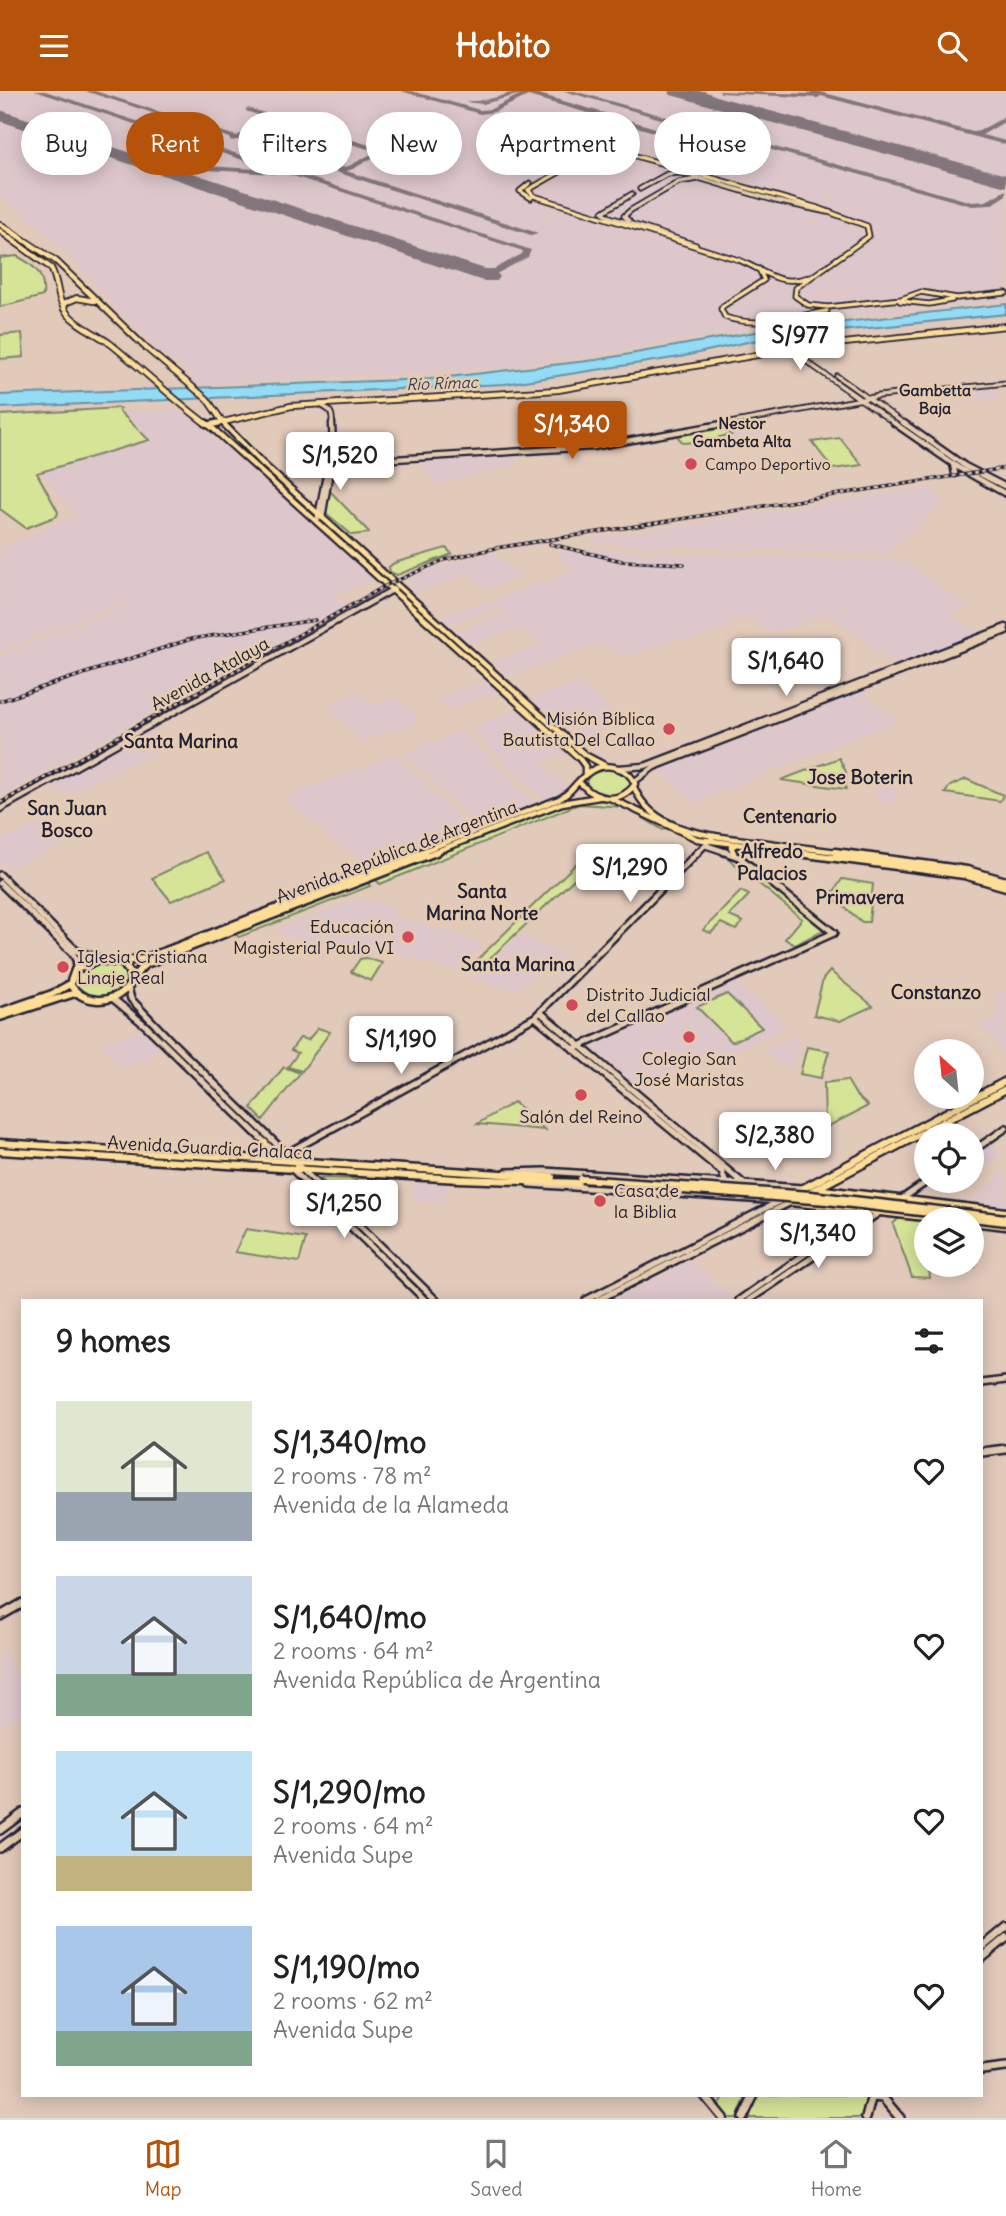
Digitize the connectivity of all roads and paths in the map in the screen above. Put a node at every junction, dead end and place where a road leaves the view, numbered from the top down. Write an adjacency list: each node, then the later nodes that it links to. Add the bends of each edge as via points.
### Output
1 (712, 180): 2 (main road, via 674,173); 4 (main road, via 605,150 528,190); 4 (main road, via 608,147 593,149 520,190 531,198); 5 (main road, via 683,180 625,215); 9 (main road, via 869,227 870,234)
2 (640, 189)
3 (632, 194): 5 (main road, via 603,212)
4 (615, 223): 7 (main road)
5 (643, 227): 7 (main road)
6 (1, 229): 10 (highway, via 48,265); 11 (highway, via 56,261)
7 (698, 246): 8 (main road)
8 (756, 266): 9 (main road, via 782,282); 15 (main road, via 764,281 723,306 722,314 730,320 752,322)
9 (809, 277): 14 (main road, via 794,293 816,307)
10 (57, 282): 11 (highway, via 62,297 78,295); 18 (highway, via 57,296)
11 (81, 288): 17 (highway)
12 (939, 294): 13 (main road, via 957,298); 14 (main road); 16 (main road)
13 (1006, 294): 16 (main road)
14 (908, 296): 15 (main road)
15 (915, 302): 16 (main road)
16 (940, 302)
17 (97, 303): 18 (highway, via 71,299 64,304); 33 (highway, via 206,400)
18 (65, 312): 34 (highway)
19 (1006, 325): 20 (highway); 32 (highway, via 794,346 559,388 299,402)
20 (849, 342): 21 (highway); 23 (highway)
21 (830, 348)
22 (790, 350): 27 (main road)
23 (763, 353): 24 (highway); 28 (highway, via 558,390)
24 (750, 359)
25 (837, 376): 27 (main road)
26 (1006, 382): 27 (main road)
27 (863, 398): 29 (main road); 30 (main road); 37 (main road, via 589,448)
28 (317, 404): 31 (main road); 32 (highway)
29 (884, 409): 30 (main road); 40 (main road, via 969,469)
30 (877, 411): 38 (main road)
31 (333, 415): 37 (main road)
32 (234, 416): 33 (highway)
33 (221, 420): 34 (highway); 35 (main road)
34 (208, 424): 36 (main road)
35 (232, 434): 36 (main road); 43 (main road)
36 (225, 440): 45 (main road)
37 (330, 461): 42 (main road); 44 (main road)
38 (953, 464): 39 (main road); 41 (main road)
39 (955, 474)
40 (1006, 487)
41 (1006, 493)
42 (320, 507): 43 (main road); 44 (main road)
43 (311, 508): 44 (main road)
44 (320, 516): 45 (main road); 46 (main road)
45 (317, 523): 47 (main road)
46 (399, 587): 47 (main road, Avenida Atalaya); 50 (main road, via 585,755)
47 (392, 589): 52 (main road, via 582,761); 57 (main road, Avenida Atalaya)
48 (1006, 629): 49 (main road)
49 (661, 762): 51 (main road); 54 (main road)
50 (611, 767): 51 (main road); 52 (main road)
51 (619, 768): 54 (main road, via 631,774)
52 (585, 775): 53 (main road)
53 (581, 784): 55 (main road); 67 (main road, Avenida República de Argentina, via 559,799 177,947 144,959)
54 (634, 784): 56 (main road, via 624,795); 58 (main road, via 642,803)
55 (599, 797): 56 (main road); 69 (main road, Avenida República de Argentina, via 562,803 146,964)
56 (610, 798): 58 (main road, via 673,830)
57 (0, 809)
58 (710, 841): 59 (main road); 60 (main road); 61 (main road); 75 (main road)
59 (737, 844): 60 (main road); 61 (main road, via 731,847)
60 (755, 844): 63 (main road, via 967,870); 65 (main road, via 956,873)
61 (734, 855): 76 (main road, via 834,933)
62 (0, 875): 66 (main road, via 77,951)
63 (1006, 881)
64 (0, 883): 68 (main road, via 75,957)
65 (1006, 887)
66 (102, 959): 67 (main road); 68 (main road)
67 (119, 961): 69 (main road, via 129,967)
68 (75, 970): 70 (main road)
69 (132, 976): 71 (main road)
70 (70, 984): 72 (main road); 74 (main road)
71 (128, 987): 73 (main road); 91 (main road, via 131,999 152,1023)
72 (75, 993): 73 (main road, via 88,999); 74 (main road)
73 (111, 997): 86 (main road, via 146,1025)
74 (0, 1015)
75 (538, 1015): 77 (main road); 91 (main road)
76 (587, 1042): 77 (main road); 78 (main road)
77 (576, 1047): 78 (main road); 101 (main road, via 722,1172)
78 (586, 1051): 102 (main road)
79 (1006, 1081): 81 (main road)
80 (1006, 1089): 82 (main road)
81 (984, 1095)
82 (984, 1099)
83 (961, 1109): 103 (main road); 104 (main road)
84 (1006, 1128): 87 (main road)
85 (0, 1143): 88 (main road, Avenida Guardia Chalaca)
86 (265, 1143): 91 (main road); 92 (main road, via 265,1152)
87 (984, 1143)
88 (88, 1148): 90 (main road); 93 (main road, Avenida Guardia Chalaca)
89 (0, 1151): 90 (main road, Avenida Guardia Chalaca)
90 (85, 1156): 93 (main road, Avenida Guardia Chalaca)
91 (283, 1157): 92 (main road, Avenida Guardia Chalaca); 94 (main road, Avenida Guardia Chalaca)
92 (251, 1159): 93 (main road, Avenida Guardia Chalaca)
93 (213, 1160): 94 (main road, Avenida Guardia Chalaca)
94 (292, 1164): 95 (main road, Avenida Guardia Chalaca); 96 (main road, Avenida Guardia Chalaca); 119 (main road)
95 (410, 1167): 97 (main road, Avenida Guardia Chalaca); 98 (main road)
96 (301, 1168): 98 (main road, Avenida Guardia Chalaca); 120 (main road)
97 (492, 1172): 100 (main road, Avenida Guardia Chalaca); 101 (main road, Avenida Guardia Chalaca)
98 (409, 1175): 99 (main road, Avenida Guardia Chalaca)
99 (501, 1180): 100 (main road, Avenida Guardia Chalaca); 107 (main road, Avenida Guardia Chalaca)
100 (582, 1181): 118 (main road, Avenida Guardia Chalaca, bridge, via 826,1201)
101 (726, 1182): 102 (main road, Avenida Guardia Chalaca); 107 (main road)
102 (744, 1184): 103 (main road, Avenida Guardia Chalaca)
103 (803, 1188): 104 (main road, Avenida Guardia Chalaca); 110 (main road)
104 (816, 1189): 106 (main road, Avenida Guardia Chalaca); 111 (main road)
105 (914, 1190): 109 (main road)
106 (882, 1197): 109 (main road, Avenida Guardia Chalaca); 113 (main road)
107 (724, 1198): 108 (main road, Avenida Guardia Chalaca)
108 (758, 1200): 110 (main road, Avenida Guardia Chalaca); 112 (main road)
109 (900, 1200): 115 (main road, Avenida Guardia Chalaca)
110 (779, 1201): 111 (main road, Avenida Guardia Chalaca); 112 (main road)
111 (791, 1202): 113 (main road, Avenida Guardia Chalaca); 122 (main road)
112 (762, 1210): 121 (main road)
113 (869, 1210): 114 (main road, Avenida Guardia Chalaca); 123 (main road)
114 (881, 1212): 116 (main road, Avenida Guardia Chalaca); 124 (main road)
115 (1006, 1212)
116 (914, 1216)
117 (984, 1222): 118 (main road, Avenida Guardia Chalaca)
118 (1006, 1222)
119 (424, 1299)
120 (435, 1299)
121 (588, 1299)
122 (600, 1299)
123 (740, 1299)
124 (750, 1299)
125 (1006, 1380): 126 (main road)
126 (983, 1383)
127 (1006, 1449): 128 (main road)
128 (983, 1452)
129 (21, 1604): 130 (main road)
130 (0, 1616)
131 (21, 1814): 132 (main road)
132 (0, 1830)
133 (21, 1832): 134 (main road)
134 (0, 1848)
135 (1006, 1927): 137 (main road)
136 (1006, 1938): 138 (main road)
137 (983, 1946)
138 (983, 1957)
139 (1006, 2067): 140 (main road)
140 (983, 2070)
141 (706, 2097): 145 (main road)
142 (753, 2097): 146 (main road)
143 (872, 2097): 147 (main road)
144 (878, 2097): 148 (main road)
145 (723, 2118)
146 (743, 2118)
147 (866, 2118)
148 (900, 2118)

